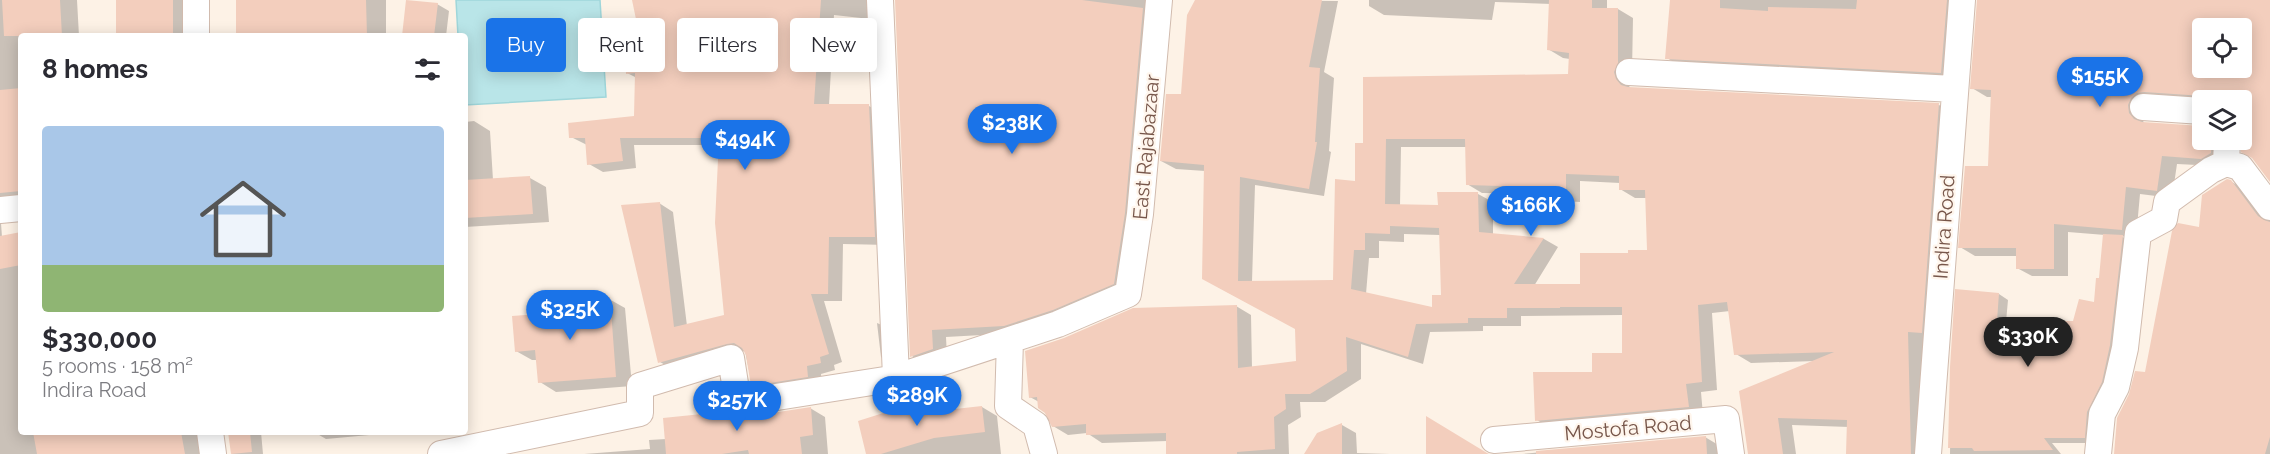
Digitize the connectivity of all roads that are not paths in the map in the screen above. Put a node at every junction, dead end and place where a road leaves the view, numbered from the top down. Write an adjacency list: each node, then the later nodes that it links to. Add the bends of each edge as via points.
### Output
1 (196, 0): 5 (street)
2 (880, 0): 15 (street)
3 (1159, 0): 14 (street, East Rajabazaar, via 1140,214 1128,294)
4 (1962, 0): 7 (street, Indira Road)
5 (196, 33)
6 (1629, 72): 7 (street)
7 (1954, 89): 22 (street, Indira Road)
8 (2144, 107): 9 (street)
9 (2192, 110)
10 (2227, 151): 11 (street); 23 (street, via 2211,170 2167,202 2164,219 2138,233 2125,348 2116,387 2102,414)
11 (2270, 207)
12 (18, 208): 13 (street)
13 (0, 210)
14 (1010, 340): 15 (street); 20 (street, via 1008,406 1036,425)
15 (896, 377): 19 (street, via 738,403 731,358 640,386 640,413)
16 (210, 435): 18 (street)
17 (1494, 440): 21 (street, Mostofa Road, via 1726,419)
18 (213, 454)
19 (441, 454)
20 (1044, 454)
21 (1731, 454)
22 (1928, 454)
23 (2098, 454)

